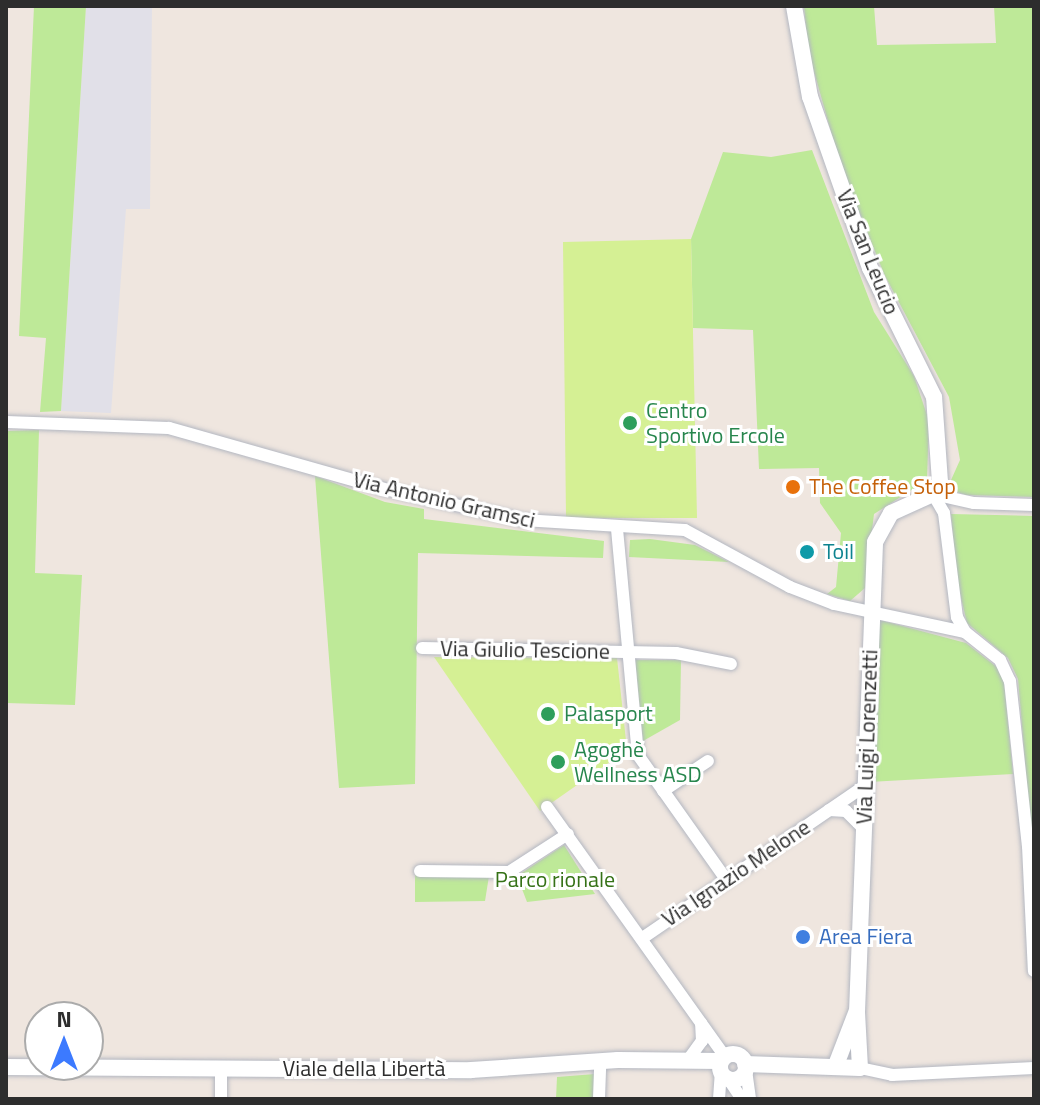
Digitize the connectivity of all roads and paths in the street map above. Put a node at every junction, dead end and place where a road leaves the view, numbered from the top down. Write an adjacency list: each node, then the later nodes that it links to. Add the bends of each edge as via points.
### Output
1 (794, 6): 3 (street, Via San Leucio, via 810,97 870,268 934,397 940,465)
2 (6, 422): 5 (street, Via Antonio Gramsci, via 169,428 442,503 523,520)
3 (933, 494): 4 (street, via 974,503); 6 (street, Via Luigi Lorenzetti, via 891,513 879,527); 7 (street, via 944,513 957,617)
4 (1034, 505)
5 (617, 529): 6 (street, Via Antonio Gramsci, via 685,530 790,587); 9 (street, Via Giulio Tescione)
6 (871, 613): 7 (street, Via Antonio Gramsci); 12 (street, Via Luigi Lorenzetti)
7 (965, 632): 21 (street, via 1000,660 1010,681 1028,846)
8 (422, 648): 9 (street, Via Giulio Tescione)
9 (627, 653): 10 (street, Via Giulio Tescione, via 676,653); 13 (street, Via Giulio Tescione, via 638,755)
10 (731, 664)
11 (708, 761): 13 (street)
12 (863, 787): 15 (street, Via Ignazio Melone); 16 (street, Via Luigi Lorenzetti)
13 (663, 791): 19 (street, Via Giulio Tescione)
14 (547, 807): 17 (street)
15 (829, 810): 16 (street, Via Ignazio Melone, via 846,811); 19 (street, Via Ignazio Melone)
16 (863, 828): 22 (street, Via Luigi Lorenzetti)
17 (568, 834): 18 (street, via 509,872); 20 (street)
18 (420, 871)
19 (725, 878): 20 (street, Via Ignazio Melone)
20 (644, 937): 23 (street)
21 (1034, 971)
22 (857, 1012): 26 (street); 30 (street)
23 (700, 1020): 24 (street, via 702,1041); 29 (street)
24 (688, 1060): 25 (street, Viale della Libertà); 29 (street, Viale della Libertà)
25 (600, 1062): 28 (street, Viale della Libertà, via 471,1070); 34 (street)
26 (836, 1065): 30 (street, Viale della Libertà); 32 (street, Viale della Libertà, via 766,1064)
27 (6, 1067): 28 (street, Viale della Libertà)
28 (221, 1068): 33 (street)
29 (724, 1068): 32 (street, via 741,1077); 32 (street, Viale della Libertà, via 737,1055); 35 (street); 36 (street)
30 (860, 1068): 31 (street, via 892,1075)
31 (1034, 1068)
32 (747, 1073): 37 (street)
33 (221, 1099)
34 (599, 1099)
35 (719, 1099)
36 (742, 1099)
37 (750, 1099)

